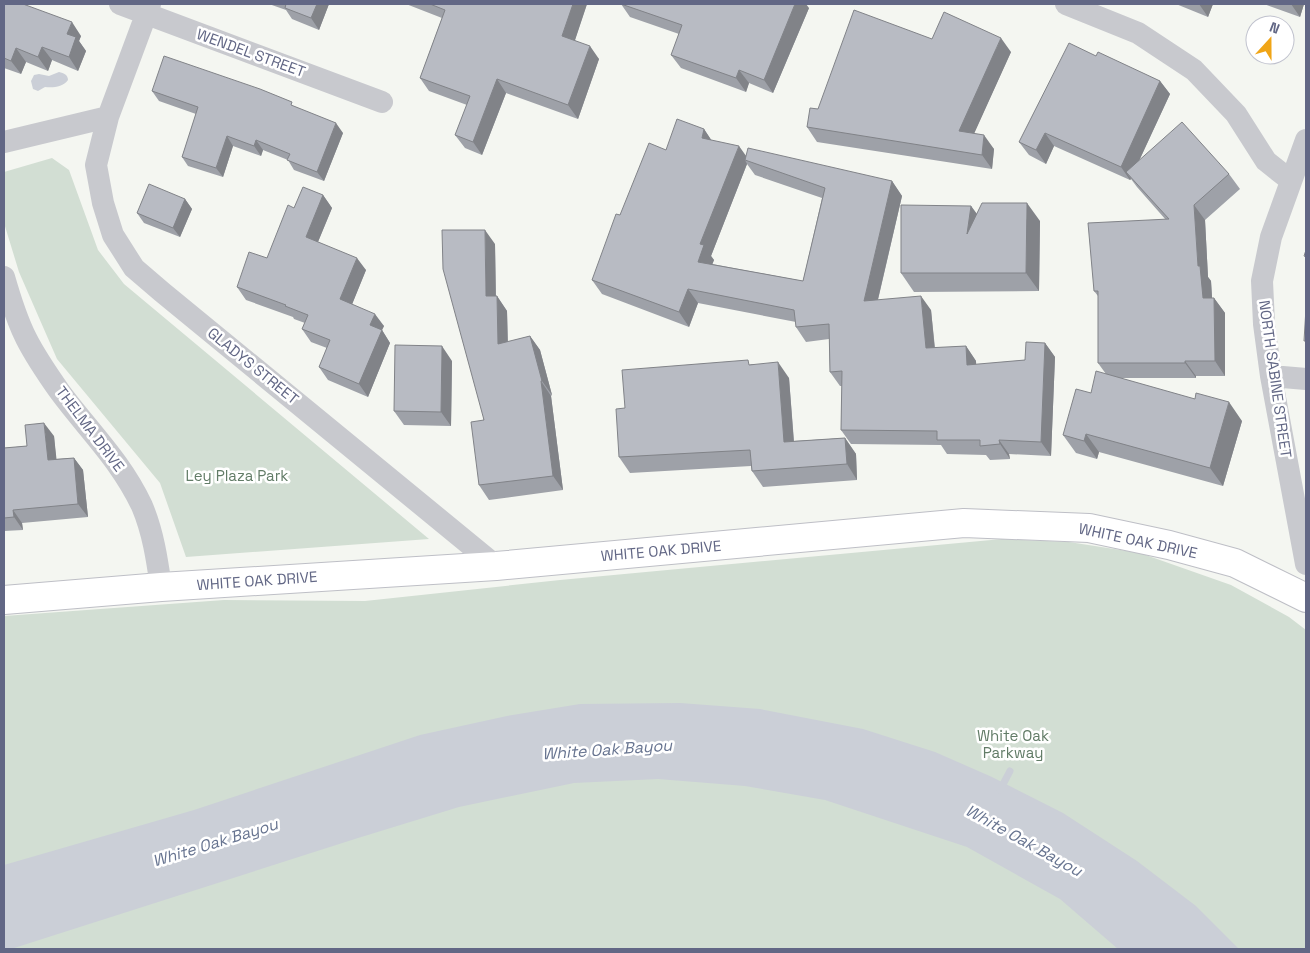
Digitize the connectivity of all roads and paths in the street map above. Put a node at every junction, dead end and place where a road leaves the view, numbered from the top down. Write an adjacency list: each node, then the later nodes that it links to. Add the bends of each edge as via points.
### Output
1 (120, 4): 3 (street, WENDEL STREET)
2 (1066, 4): 8 (street, via 1138,33 1194,70 1236,114 1266,161)
3 (148, 9): 4 (street, WENDEL STREET); 5 (street, GLADYS STREET)
4 (382, 102)
5 (108, 117): 7 (street); 13 (street, GLADYS STREET, via 96,164 102,204 113,235 134,268)
6 (1306, 140): 8 (street, NORTH SABINE STREET)
7 (4, 142)
8 (1290, 180): 10 (street, NORTH SABINE STREET, via 1270,237 1262,281 1264,324)
9 (4, 277): 14 (street, THELMA DRIVE, via 26,339 61,393 107,448 142,506 154,541)
10 (1272, 376): 11 (street); 12 (street, NORTH SABINE STREET)
11 (1306, 379)
12 (1306, 564)
13 (496, 566): 14 (main road, WHITE OAK DRIVE); 15 (main road, WHITE OAK DRIVE, via 964,523 993,524 1089,528 1169,545 1235,563)
14 (161, 587): 16 (main road, WHITE OAK DRIVE)
15 (1306, 598)
16 (4, 600)

